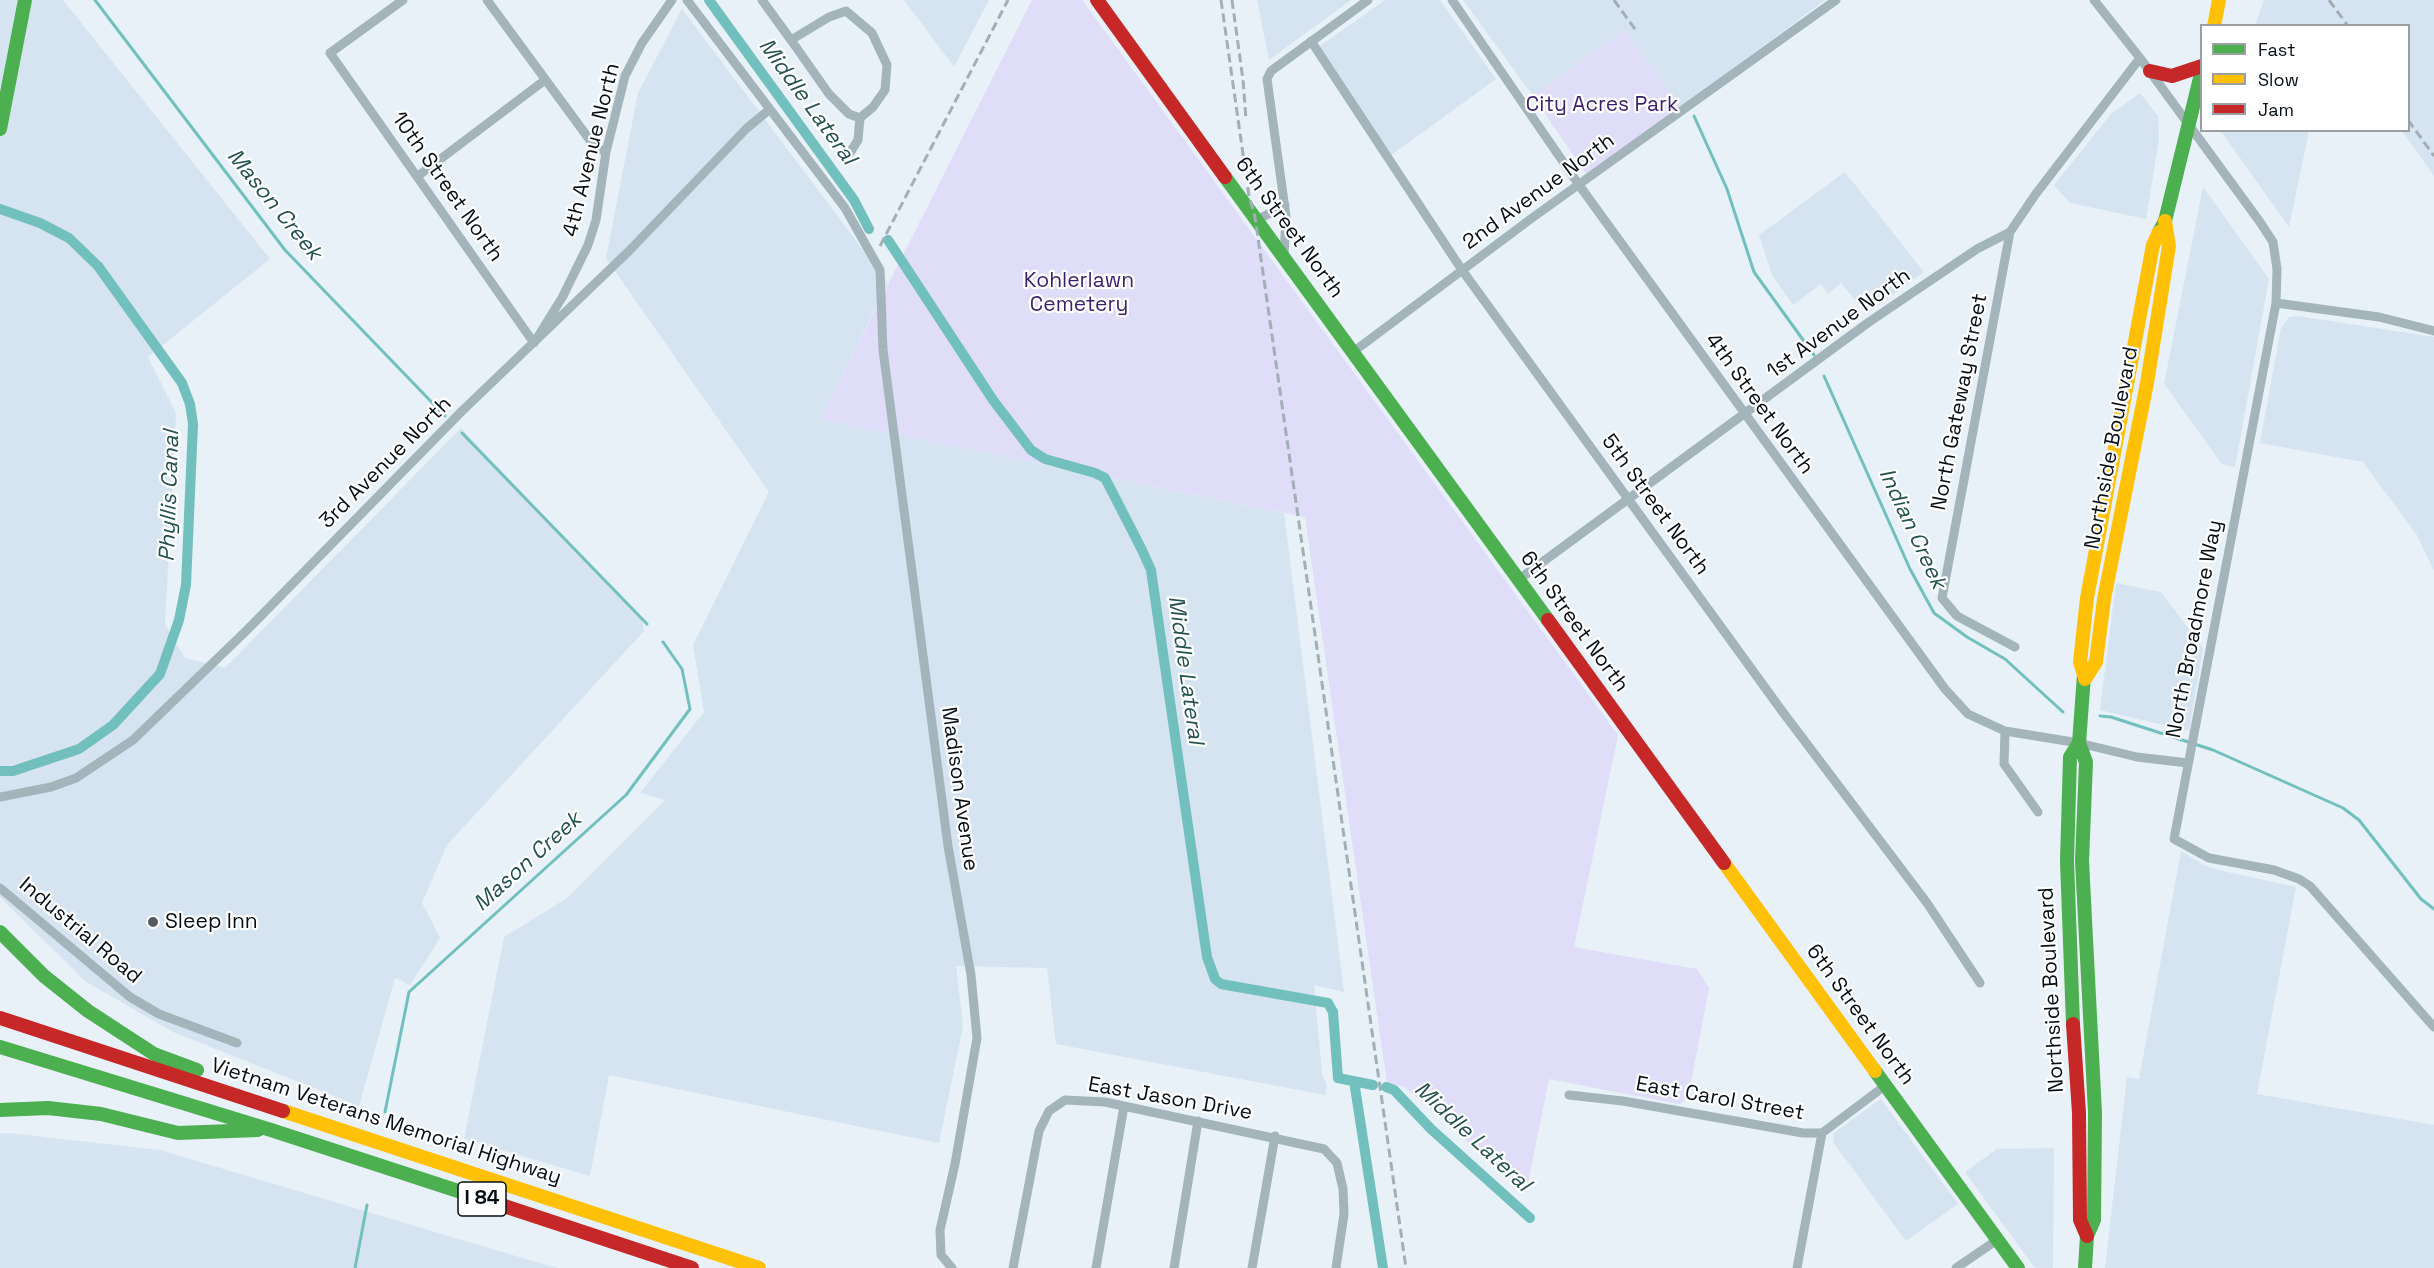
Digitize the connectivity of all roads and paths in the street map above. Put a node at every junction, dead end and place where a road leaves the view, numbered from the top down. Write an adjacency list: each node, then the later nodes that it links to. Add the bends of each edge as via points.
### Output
1 (25, 0): 24 (main road)
2 (403, 0): 27 (street, 10th Street North, via 330,53)
3 (487, 0): 20 (street)
4 (672, 0): 25 (street, 4th Avenue North, via 642,43 626,76)
5 (687, 0): 21 (street, Madison Avenue)
6 (762, 0): 14 (street)
7 (1097, 0): 30 (main road, 6th Street North)
8 (1368, 0): 15 (street)
9 (1452, 0): 28 (street, 4th Street North)
10 (1836, 0): 28 (street, 2nd Avenue North)
11 (2094, 0): 16 (street, North Broadmore Way)
12 (2221, 3): 13 (main road)
13 (2215, 24)
14 (791, 40): 22 (street, via 829,94 849,114); 22 (street, via 846,11 872,33 888,65 885,90)
15 (1311, 41): 29 (street, via 1271,71 1267,79); 33 (street, 5th Street North)
16 (2140, 57): 18 (street, North Broadmore Way); 31 (street, 1st Avenue North)
17 (2200, 69): 18 (main road, via 2172,76)
18 (2150, 71): 23 (street, North Broadmore Way)
19 (2200, 75): 23 (main road, Northside Boulevard)
20 (545, 80): 25 (street, via 595,147); 27 (street)
21 (770, 109): 36 (street, 3rd Avenue North); 66 (street, Madison Avenue, via 845,208 880,270 881,326 948,846 971,975 977,1038 940,1230 941,1255)
22 (860, 118): 26 (street, via 858,140)
23 (2186, 123): 34 (street, North Broadmore Way, via 2273,242); 43 (main road, Northside Boulevard, via 2165,221 2153,245 2087,598 2080,662 2085,679)
24 (0, 129)
25 (606, 152): 36 (street, 4th Avenue North, via 596,220 588,245)
26 (848, 156)
27 (418, 176): 36 (street, 10th Street North)
28 (1579, 185): 33 (street, 2nd Avenue North); 38 (street, 4th Street North)
29 (1285, 205): 30 (street); 32 (street)
30 (1257, 220): 32 (main road, 6th Street North)
31 (2010, 232): 38 (street, 1st Avenue North, via 1977,249); 41 (street, North Gateway Street, via 1942,598 1957,616)
32 (1284, 257): 37 (main road, 6th Street North)
33 (1462, 270): 37 (street, 2nd Avenue North); 39 (street, 5th Street North)
34 (2276, 303): 35 (street, via 2379,317); 44 (street, North Broadmore Way)
35 (2434, 331)
36 (534, 343): 45 (street, 3rd Avenue North, via 133,740 76,778)
37 (1353, 352): 40 (main road, 6th Street North)
38 (1744, 414): 39 (street, 1st Avenue North); 42 (street, 4th Street North, via 1945,689 1968,714)
39 (1628, 499): 40 (street, 1st Avenue North); 49 (street, 5th Street North, via 1927,903)
40 (1518, 580): 54 (main road, 6th Street North)
41 (2015, 647)
42 (2005, 731): 43 (street, 4th Street North); 46 (street, via 2004,764)
43 (2079, 743): 44 (street, 4th Street North, via 2137,757); 75 (main road, Northside Boulevard, via 2070,757 2067,885 2079,1113 2080,1220 2087,1236)
44 (2188, 763): 51 (street, North Broadmore Way, via 2174,839 2210,858 2281,872 2310,886)
45 (0, 796)
46 (2038, 812)
47 (0, 888): 52 (street, Industrial Road, via 130,997 159,1014)
48 (0, 932): 62 (main road, via 88,1011 154,1054)
49 (1980, 983)
50 (0, 1018): 62 (main road, Vietnam Veterans Memorial Highway / I 84)
51 (2434, 1027)
52 (237, 1043)
53 (0, 1047): 59 (main road, Vietnam Veterans Memorial Highway / I 84)
54 (1886, 1085): 60 (street, East Carol Street); 63 (main road, 6th Street North)
55 (1569, 1095): 60 (street, East Carol Street)
56 (1124, 1106): 58 (street, East Jason Drive); 67 (street, East Jason Drive, via 1065,1100 1049,1111 1039,1131); 68 (street)
57 (0, 1110): 59 (main road, via 48,1108 101,1114 178,1133)
58 (1198, 1121): 61 (street, East Jason Drive); 69 (street)
59 (271, 1130): 64 (main road, Vietnam Veterans Memorial Highway / I 84)
60 (1822, 1133): 72 (street)
61 (1275, 1136): 70 (street); 71 (street, East Jason Drive, via 1324,1149 1337,1163 1344,1214)
62 (408, 1151): 65 (main road, Vietnam Veterans Memorial Highway / I 84)
63 (1997, 1240): 73 (street); 74 (main road, 6th Street North)
64 (692, 1268)
65 (759, 1268)
66 (952, 1268)
67 (1013, 1268)
68 (1096, 1268)
69 (1174, 1268)
70 (1252, 1268)
71 (1336, 1268)
72 (1797, 1268)
73 (1956, 1268)
74 (2018, 1268)
75 (2085, 1268)

